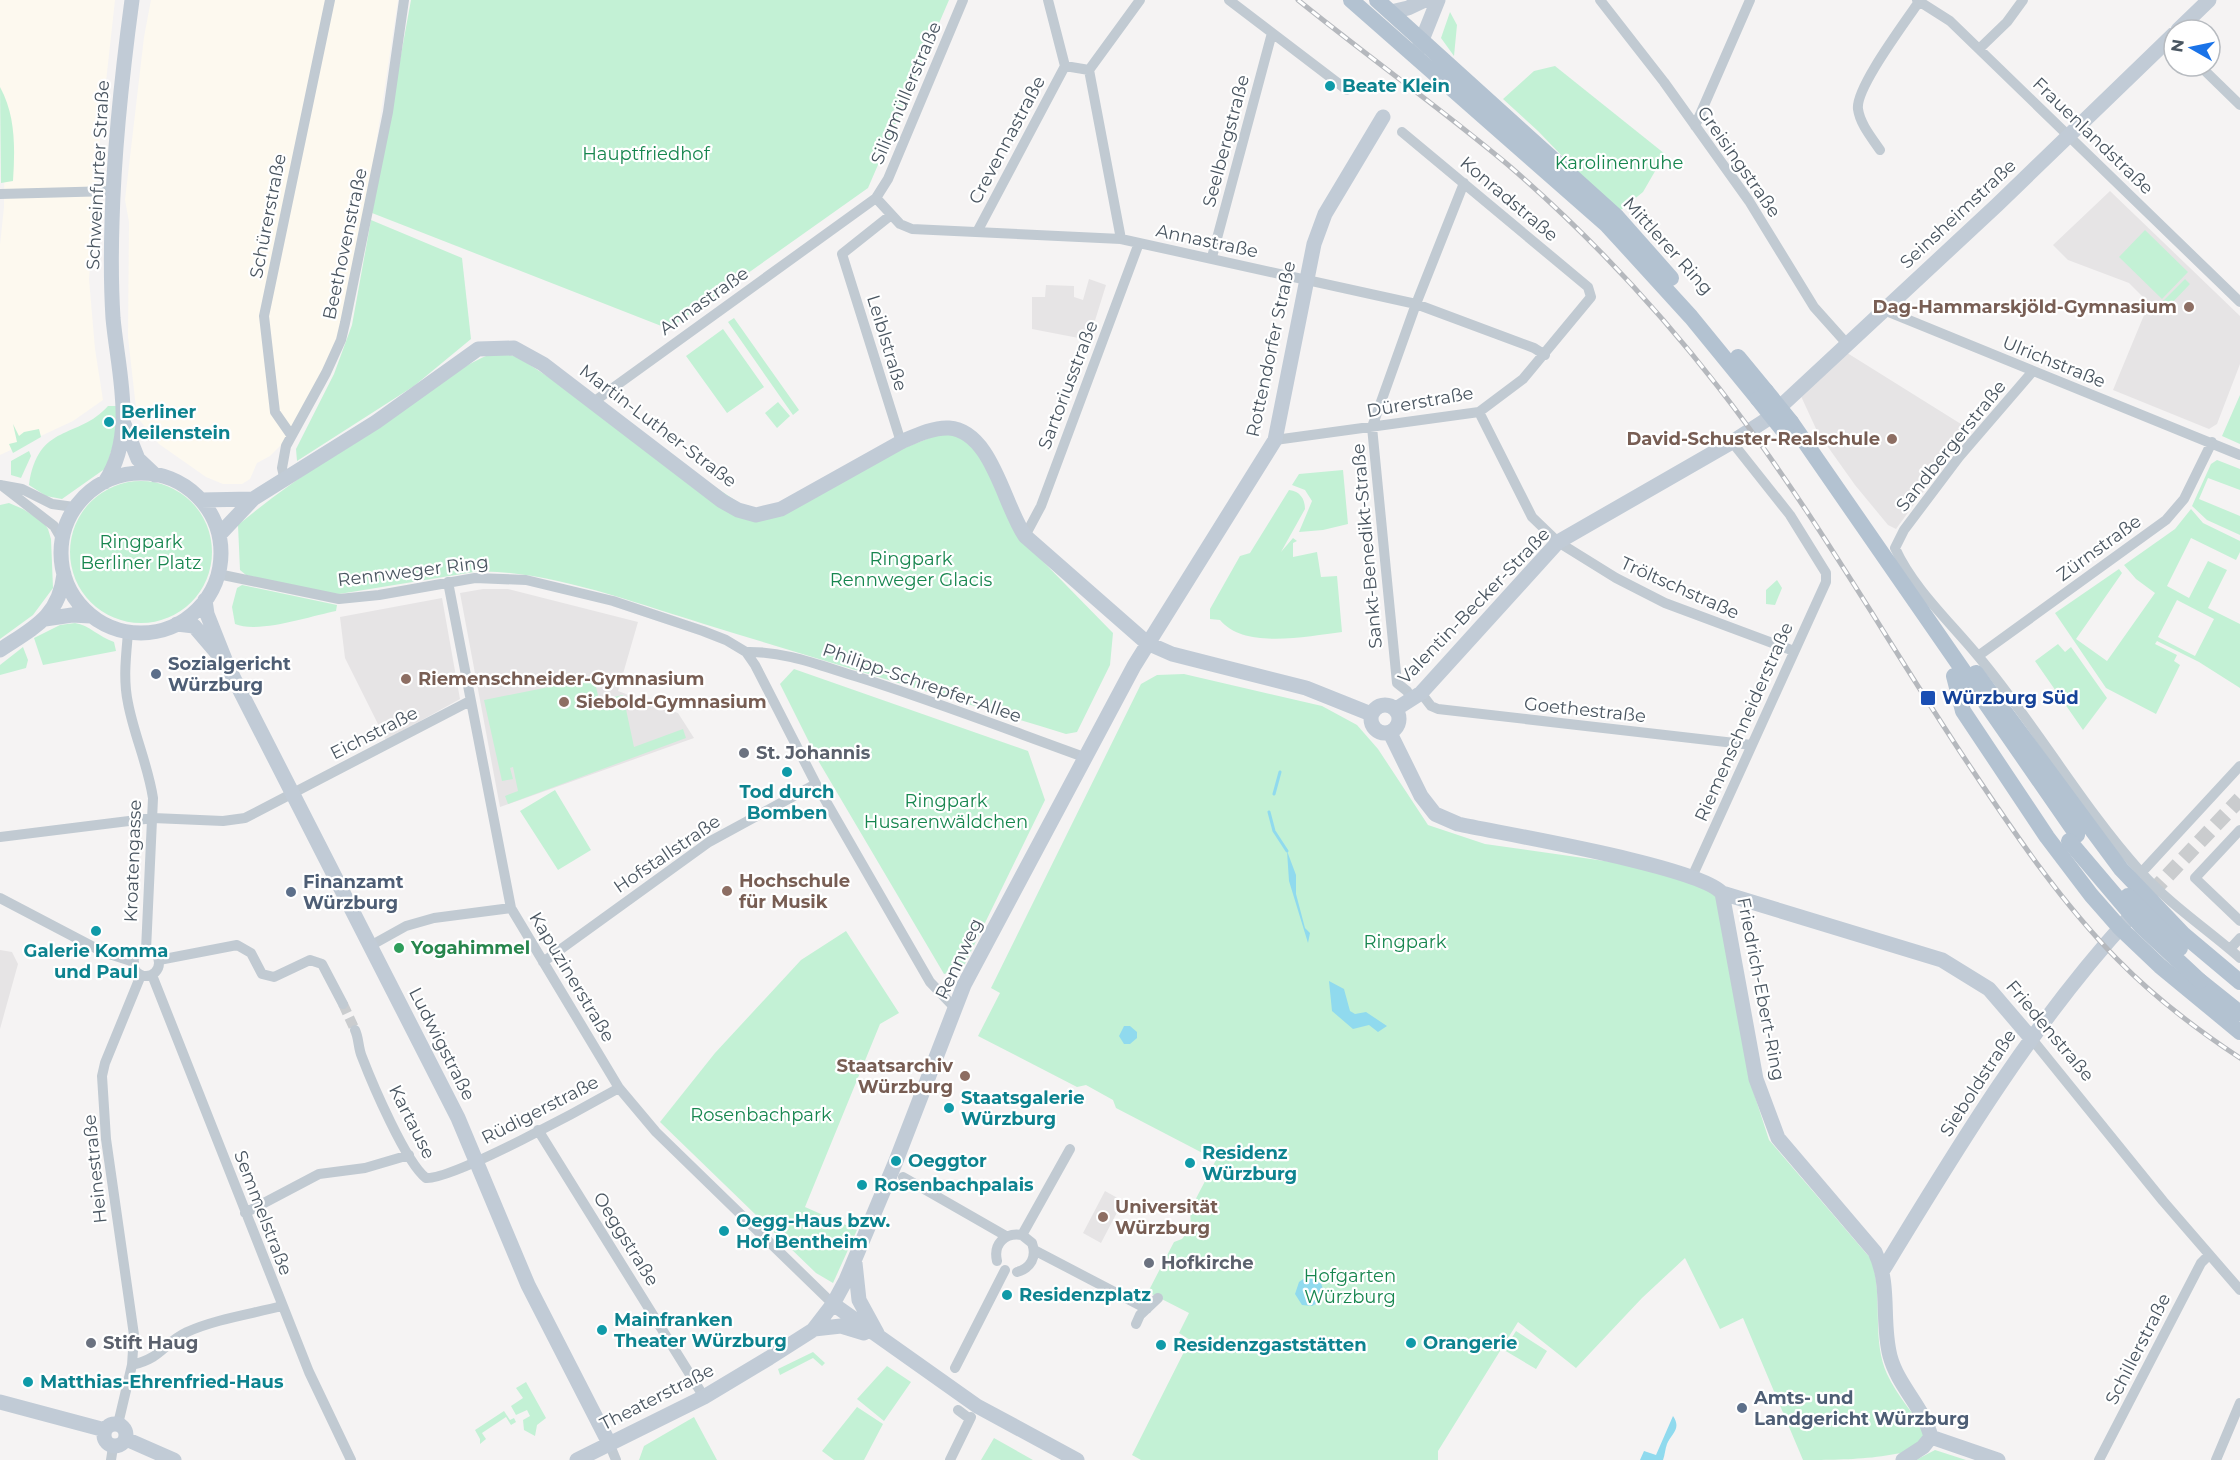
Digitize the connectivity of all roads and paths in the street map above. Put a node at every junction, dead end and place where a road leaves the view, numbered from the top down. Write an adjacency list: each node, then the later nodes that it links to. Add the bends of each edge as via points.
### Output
1 (132, 0): 35 (street, Schweinfurter Straße)
2 (330, 0): 58 (street, Schürerstraße, via 264,316 275,412)
3 (404, 0): 58 (street, Beethovenstraße, via 379,161 341,340)
4 (963, 0): 37 (street, Siligmüllerstraße, via 888,179)
5 (1048, 0): 24 (street)
6 (1140, 0): 25 (street)
7 (1229, 0): 19 (street)
8 (1352, 0): 23 (main road, Mittlerer Ring)
9 (1377, 0): 17 (main road, Mittlerer Ring)
10 (1425, 0): 17 (street)
11 (1438, 0): 20 (street)
12 (1749, 0): 30 (street)
13 (2023, 0): 22 (street)
14 (2209, 0): 18 (street, Seinsheimstraße)
15 (1602, 1): 30 (street, Greisingstraße)
16 (1919, 1): 22 (street, Frauenlandstraße, via 1950,21); 33 (street, via 1863,87 1857,107)
17 (1391, 12): 20 (main road, Mittlerer Ring)
18 (2191, 18)
19 (1272, 33): 27 (street); 42 (street, Seelbergstraße)
20 (1423, 40): 23 (street); 51 (main road, Mittlerer Ring, via 1617,217 1700,310)
21 (2162, 46): 32 (street, Seinsheimstraße)
22 (1979, 49): 32 (street, Frauenlandstraße)
23 (1415, 57): 51 (main road, Mittlerer Ring, via 1607,225)
24 (1065, 66): 25 (street, Crevennastraße); 39 (street, Crevennastraße)
25 (1089, 70): 40 (street)
26 (2212, 78): 28 (street)
27 (1347, 90)
28 (2240, 105)
29 (1383, 117): 43 (street, Rottendorfer Straße, via 1325,214)
30 (1695, 126): 48 (street, Greisingstraße, via 1749,201 1814,307)
31 (1402, 132): 34 (street, Konradstraße)
32 (2069, 135): 45 (street, Frauenlandstraße); 47 (street, Seinsheimstraße)
33 (1880, 150)
34 (1464, 183): 44 (street, Konradstraße); 46 (street, Sankt-Benedikt-Straße)
35 (113, 191): 36 (street); 55 (street, Schweinfurter Straße, via 113,318)
36 (0, 194)
37 (876, 198): 38 (street, Annastraße); 52 (street, Annastraße)
38 (891, 215): 39 (street, Annastraße, via 912,229); 60 (street, Leiblstraße, via 842,254)
39 (977, 232): 40 (street, Annastraße)
40 (1121, 239): 41 (street, Annastraße)
41 (1139, 243): 42 (street, Annastraße); 72 (street, Sartoriusstraße, via 1041,506)
42 (1212, 257): 43 (street, Annastraße)
43 (1305, 280): 46 (street, Annastraße); 59 (street, Rottendorfer Straße)
44 (1592, 293): 49 (street, Dürerstraße)
45 (2240, 302)
46 (1416, 304): 49 (street, Annastraße); 57 (street, Sankt-Benedikt-Straße)
47 (1884, 310): 48 (street, Seinsheimstraße); 50 (street, Ulrichstraße)
48 (1848, 345): 54 (street, Seinsheimstraße)
49 (1545, 355): 53 (street, Dürerstraße, via 1522,379)
50 (2033, 371): 62 (street, Ulrichstraße); 88 (street, Sandbergerstraße, via 1959,457 1896,542 1899,557 1955,632)
51 (1762, 395): 56 (main road, bridge)
52 (592, 403): 60 (street, Martin-Luther-Straße, via 722,501 756,515 781,509); 65 (street, Martin-Luther-Straße, via 533,356 514,348 478,349)
53 (1479, 412): 57 (street, Dürerstraße); 74 (street, Tröltschstraße, via 1532,517)
54 (1766, 420): 61 (street, Valentin-Becker-Straße)
55 (124, 424): 64 (street, Schweinfurter Straße, via 138,459); 66 (street, Schweinfurter Straße, via 117,464)
56 (1786, 426): 80 (main road); 90 (main road)
57 (1372, 427): 59 (street, Dürerstraße); 91 (street, Sankt-Benedikt-Straße, via 1397,683)
58 (291, 435): 65 (street, Beethovenstraße, via 282,455)
59 (1275, 440): 84 (street, Rottendorfer Straße)
60 (901, 442): 72 (street, Martin-Luther-Straße, via 942,428 969,434 983,449)
61 (1732, 442): 74 (street, Valentin-Becker-Straße); 86 (street, Riemenschneiderstraße, via 1790,515 1826,573 1826,582)
62 (2212, 442): 63 (street, Ulrichstraße); 88 (street, Zürnstraße, via 2184,499 2166,520)
63 (2240, 455)
64 (155, 475): 66 (street, via 133,474); 68 (street, via 176,482)
65 (285, 481): 69 (street, Martin-Luther-Straße)
66 (105, 482): 70 (street, via 90,490)
67 (0, 485): 70 (street, via 22,489 52,504); 73 (street, via 54,526)
68 (201, 500): 69 (street); 71 (street)
69 (254, 500): 71 (street, Martin-Luther-Straße)
70 (74, 507): 73 (street)
71 (219, 535): 76 (street)
72 (1025, 536): 84 (street, Martin-Luther-Straße)
73 (61, 538): 75 (street)
74 (1558, 543): 86 (street, Tröltschstraße, via 1665,603); 91 (street, Valentin-Becker-Straße)
75 (64, 574): 79 (street, via 74,597); 81 (street, via 60,597)
76 (218, 574): 77 (street, Rennweger Ring, via 339,599); 78 (street)
77 (448, 582): 87 (street, Rennweger Ring, via 494,577 526,580 669,619 726,640); 92 (street, Kapuzinerstraße)
78 (206, 600): 82 (street); 89 (street, Ludwigstraße, via 207,614)
79 (91, 616): 81 (street); 83 (street, via 108,627)
80 (1925, 616): 104 (main road); 108 (main road, via 1990,690 2092,832)
81 (45, 619): 85 (street)
82 (177, 624): 83 (street, via 151,633); 89 (street, Ludwigstraße, via 194,626)
83 (129, 633): 101 (street, Kroatengasse, via 125,677 128,704 150,779)
84 (1147, 644): 94 (street, Friedrich-Ebert-Ring, via 1306,688); 97 (street, Rennweg)
85 (0, 650)
86 (1794, 651): 96 (street, Riemenschneiderstraße)
87 (746, 652): 97 (street, Philipp-Schrepfer-Allee, via 772,651 816,664); 99 (street)
88 (1978, 656): 105 (street, via 2091,812)
89 (228, 667): 100 (street, Ludwigstraße)
90 (1954, 676): 104 (main road); 112 (main road, via 1964,711 2047,837)
91 (1416, 697): 93 (street, Valentin-Becker-Straße); 96 (street, Goethestraße, via 1438,709)
92 (470, 701): 100 (street, Eichstraße); 110 (street, Kapuzinerstraße)
93 (1396, 709): 94 (street, via 1383,704); 95 (street, via 1399,723)
94 (1371, 714): 95 (street, Friedrich-Ebert-Ring, via 1374,728)
95 (1390, 733): 106 (street, Friedrich-Ebert-Ring, via 1421,796 1435,814 1458,824 1614,856)
96 (1752, 745): 106 (street, Riemenschneiderstraße)
97 (1084, 758): 126 (street, Rennweg, via 964,985)
98 (2240, 766): 105 (street)
99 (816, 784): 120 (street, Hofstallstraße, via 709,842); 126 (street, via 930,982)
100 (291, 794): 101 (street, Eichstraße, via 245,818); 114 (street, Ludwigstraße)
101 (153, 818): 103 (street, Eichstraße); 116 (street, Kroatengasse)
102 (2240, 830): 111 (street, via 2194,878)
103 (0, 837)
104 (2073, 838): 122 (main road, bridge, via 2142,927)
105 (2141, 873): 115 (street, via 2163,896)
106 (1692, 877): 107 (street, Friedrich-Ebert-Ring, via 1717,886)
107 (1722, 893): 130 (street, Friedenstraße, via 1942,960 1989,989); 145 (street, Friedrich-Ebert-Ring, via 1756,1079 1778,1138 1875,1252)
108 (2150, 895): 112 (street, Sieboldstraße); 123 (main road, via 2184,935)
109 (0, 898): 118 (street, via 103,952)
110 (511, 908): 114 (street, via 416,923); 120 (street, Kapuzinerstraße)
111 (2240, 921)
112 (2120, 928): 129 (main road); 130 (street, Sieboldstraße, via 2073,980)
113 (2240, 939): 115 (street)
114 (370, 946): 135 (street, Ludwigstraße)
115 (2230, 949): 117 (street)
116 (146, 950): 118 (street); 119 (street, via 154,952)
117 (2240, 958)
118 (134, 962): 121 (street, via 136,971)
119 (159, 962): 121 (street); 125 (street, via 237,945 251,953 262,974 274,977 316,960 322,964)
120 (543, 962): 131 (street, Kapuzinerstraße)
121 (147, 975): 137 (street, Semmelstraße); 155 (street, Heinestraße, via 102,1076 106,1139 134,1335)
122 (2204, 977): 124 (main road); 127 (main road)
123 (2240, 982)
124 (2240, 1000)
125 (343, 1004)
126 (956, 1009): 142 (street, Rennweg)
127 (2240, 1013)
128 (355, 1030): 134 (street, Kartause, via 360,1055)
129 (2240, 1032)
130 (2031, 1038): 141 (street, Friedenstraße); 145 (street, Sieboldstraße)
131 (619, 1088): 132 (street, Rüdigerstraße); 149 (street, Kapuzinerstraße, via 679,1155)
132 (538, 1130): 135 (street, Rüdigerstraße); 157 (street, Oeggstraße)
133 (1070, 1149): 138 (street)
134 (409, 1155): 135 (street, Kartause, via 419,1173 433,1178); 137 (street, via 319,1174)
135 (476, 1161): 163 (street, Ludwigstraße, via 528,1285)
136 (903, 1177): 139 (street)
137 (245, 1213): 150 (street, Semmelstraße)
138 (1022, 1235): 139 (street); 140 (street)
139 (1006, 1236): 143 (street, via 996,1248)
140 (1034, 1250): 146 (street, via 1030,1265); 151 (street, via 1132,1297)
141 (2209, 1255): 147 (street, Friedenstraße); 173 (street, Schillerstraße, via 2201,1263)
142 (855, 1260): 149 (street, Rennweg); 154 (street, via 859,1300)
143 (997, 1261)
144 (1005, 1270): 156 (street)
145 (1883, 1270): 162 (street, Friedrich-Ebert-Ring, via 1890,1357)
146 (1017, 1272)
147 (2240, 1290)
148 (1158, 1298): 151 (street)
149 (832, 1304): 153 (street, Theaterstraße); 154 (street)
150 (282, 1306): 155 (street, via 197,1328 173,1340 152,1360); 167 (street, Semmelstraße)
151 (1147, 1309): 152 (street)
152 (1136, 1324)
153 (814, 1329): 154 (street, Theaterstraße, via 841,1326); 157 (street, Theaterstraße)
154 (880, 1339): 170 (street, via 977,1406)
155 (132, 1365): 161 (street, Heinestraße)
156 (955, 1368)
157 (704, 1397): 163 (street, Theaterstraße)
158 (0, 1402): 161 (street)
159 (2240, 1403): 174 (street)
160 (958, 1410): 165 (street, via 970,1418)
161 (111, 1427): 164 (street, via 105,1441); 164 (street, via 126,1432)
162 (1931, 1437): 171 (street); 172 (street)
163 (609, 1443): 168 (street, Theaterstraße); 169 (street)
164 (116, 1449): 166 (street)
165 (957, 1458)
166 (174, 1460)
167 (351, 1460)
168 (577, 1460)
169 (616, 1460)
170 (1077, 1460)
171 (1903, 1460)
172 (1998, 1460)
173 (2099, 1460)
174 (2216, 1460)

